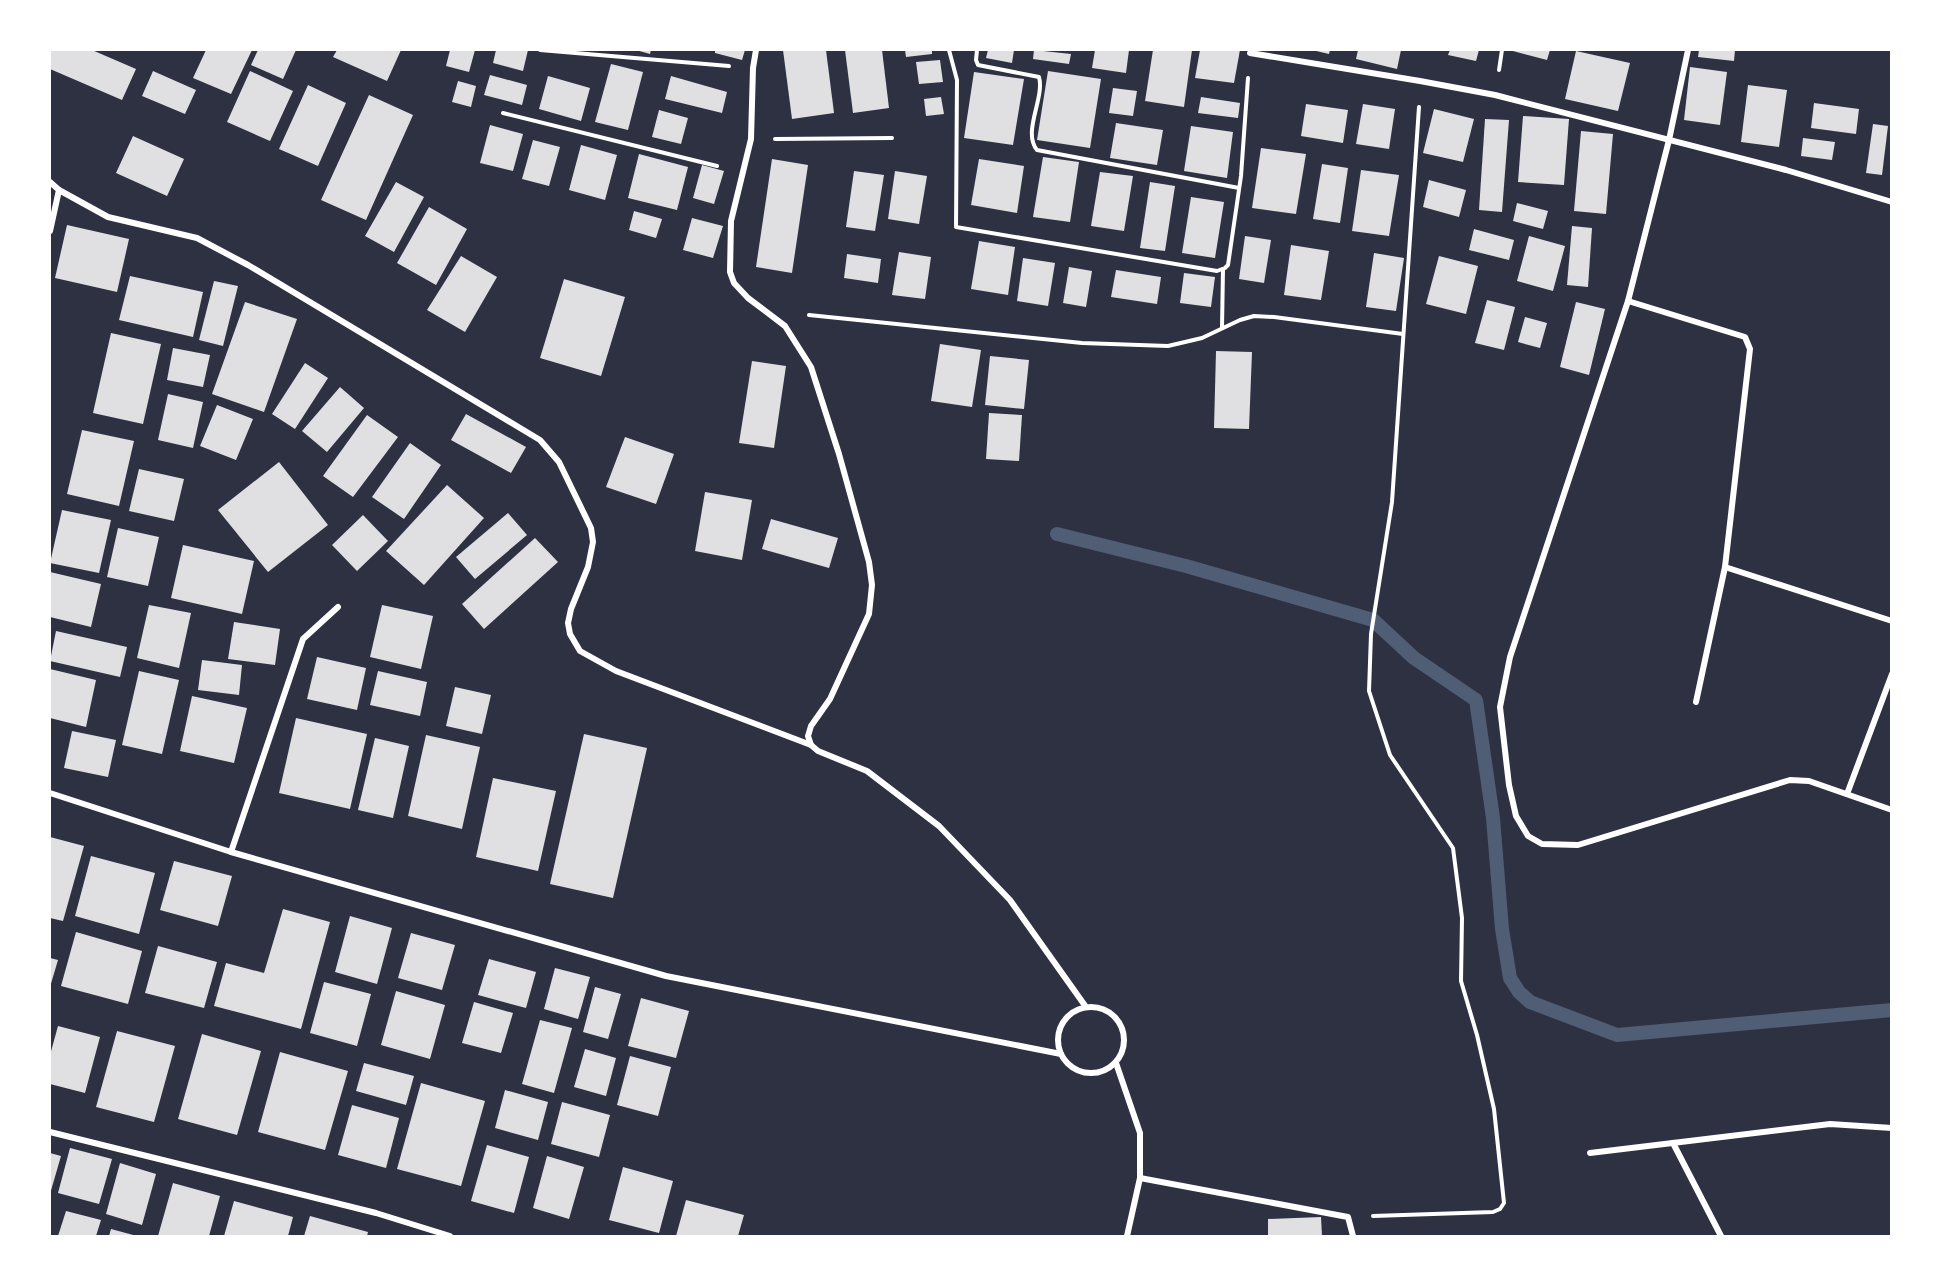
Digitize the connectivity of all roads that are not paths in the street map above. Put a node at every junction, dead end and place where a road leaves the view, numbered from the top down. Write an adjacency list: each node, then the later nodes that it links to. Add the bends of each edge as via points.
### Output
1 (756, 50): 15 (street, via 751,139 731,221 730,272 748,298 785,326 811,367 839,454 872,585 869,614 830,699 812,726 808,736)
2 (1688, 50): 4 (street)
3 (1250, 53): 4 (street, via 1495,96)
4 (1669, 140): 7 (street); 9 (street)
5 (50, 182): 6 (street)
6 (59, 190): 8 (street); 15 (street, via 108,217 197,238 540,440 559,462 591,528 593,543 588,567 568,623 580,651 616,671)
7 (1892, 202)
8 (50, 231)
9 (1628, 301): 10 (street, via 1745,337 1748,342); 17 (street, via 1510,657 1500,707 1516,816 1528,836 1542,844 1578,844 1790,780 1809,781)
10 (1725, 567): 12 (street); 14 (street)
11 (338, 607): 19 (street, via 303,639)
12 (1892, 621)
13 (1892, 674): 17 (street)
14 (1696, 702)
15 (811, 745): 20 (street, via 867,771 939,826 1010,900)
16 (50, 793): 19 (street)
17 (1847, 794): 18 (street)
18 (1892, 810)
19 (231, 852): 21 (street, via 666,976)
20 (1086, 1007): 21 (street, via 1062,1024 1058,1044); 22 (street, via 1106,1010 1120,1024 1124,1044)
21 (1061, 1054): 22 (street, via 1067,1063 1086,1072 1107,1069)
22 (1116, 1063): 27 (street, via 1140,1134)
23 (1892, 1128): 25 (street, via 1830,1124)
24 (50, 1132): 28 (street)
25 (1673, 1143): 26 (street); 31 (street)
26 (1590, 1153)
27 (1140, 1178): 29 (street); 30 (street, via 1348,1216)
28 (450, 1236)
29 (1127, 1236)
30 (1353, 1236)
31 (1720, 1236)

